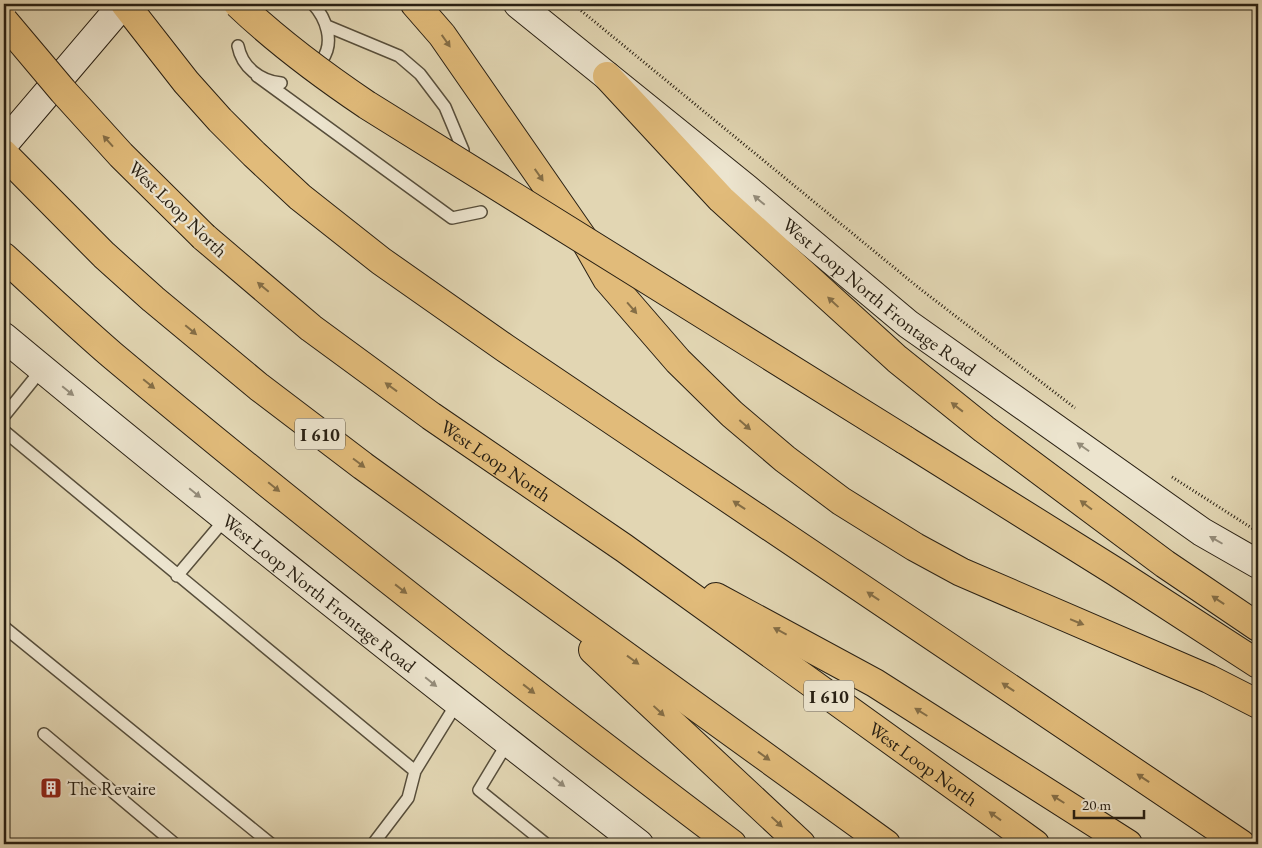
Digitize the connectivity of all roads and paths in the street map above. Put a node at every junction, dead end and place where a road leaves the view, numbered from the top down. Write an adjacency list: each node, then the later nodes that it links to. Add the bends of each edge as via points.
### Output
1 (124, 4): 14 (main road); 49 (highway, one-way to 1, via 505,348 333,224 220,120)
2 (238, 4): 33 (highway, bridge, via 291,51 367,104)
3 (313, 4): 8 (lane)
4 (415, 4): 35 (highway, one-way to 35, via 448,43 607,279 678,361 732,414 785,459 841,501 961,572 1200,675)
5 (518, 4): 12 (main road, West Loop North Frontage Road)
6 (573, 4): 21 (path, via 919,288)
7 (4, 21): 27 (highway, West Loop North / I 610, one-way to 7, bridge, via 430,416 319,334 204,237 121,155)
8 (327, 26): 10 (lane, via 328,42); 15 (lane, via 398,56 420,74 445,107)
9 (238, 46): 11 (lane, via 246,66)
10 (322, 60)
11 (257, 76): 13 (lane); 17 (lane, via 452,218)
12 (607, 76): 29 (main road, West Loop North Frontage Road, one-way to 12, via 1202,532 908,324); 32 (highway, one-way to 12, via 1164,564 897,359 721,199)
13 (281, 83)
14 (4, 144)
15 (463, 150)
16 (4, 154): 28 (highway, I 610, one-way to 28, via 97,248 259,387)
17 (482, 212)
18 (4, 257): 44 (highway, one-way to 44, via 111,354 338,539)
19 (4, 338): 20 (main road, West Loop North Frontage Road)
20 (42, 369): 22 (lane); 25 (main road, West Loop North Frontage Road, one-way to 25)
21 (1069, 404)
22 (4, 416)
23 (4, 431): 30 (lane)
24 (1168, 474): 26 (path)
25 (226, 518): 30 (lane); 34 (main road, West Loop North Frontage Road, one-way to 34)
26 (1258, 532)
27 (624, 548): 47 (highway, West Loop North / I 610, one-way to 27); 48 (highway, one-way to 27, via 875,683)
28 (494, 560): 45 (highway, one-way to 45); 46 (highway, I 610, one-way to 46)
29 (1258, 564)
30 (177, 576): 38 (lane)
31 (4, 627): 40 (lane)
32 (1258, 627)
33 (1258, 664)
34 (457, 703): 37 (main road, West Loop North Frontage Road); 38 (lane)
35 (1258, 704)
36 (44, 734): 39 (lane)
37 (508, 742): 42 (lane, via 479,790); 43 (main road, West Loop North Frontage Road, one-way to 43)
38 (415, 771): 41 (lane, via 408,798)
39 (175, 844)
40 (271, 844)
41 (373, 844)
42 (546, 844)
43 (639, 844)
44 (732, 844)
45 (801, 844)
46 (886, 844)
47 (1034, 844)
48 (1128, 844)
49 (1241, 844)

